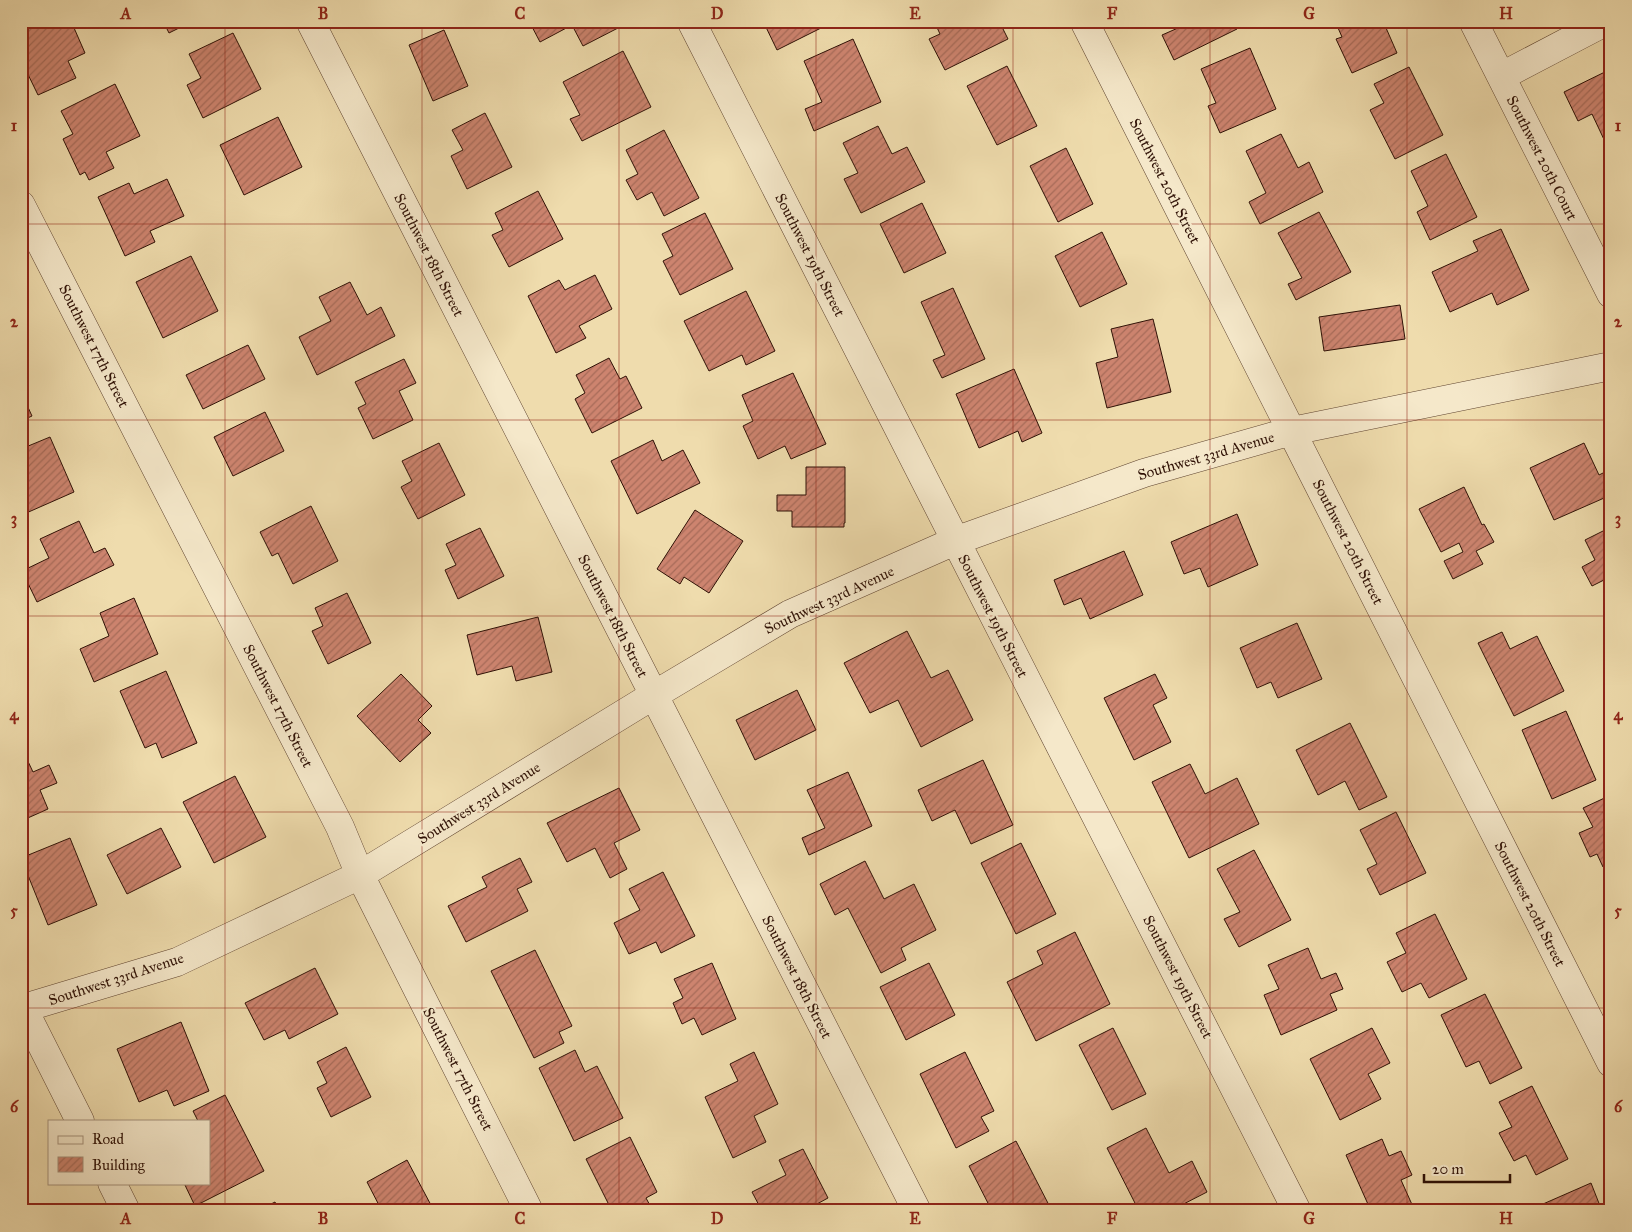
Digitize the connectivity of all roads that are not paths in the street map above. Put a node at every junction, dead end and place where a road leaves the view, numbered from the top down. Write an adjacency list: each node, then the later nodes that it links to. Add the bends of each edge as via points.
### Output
1 (310, 21): 12 (street, Southwest 18th Street)
2 (691, 21): 11 (street, Southwest 19th Street)
3 (1084, 21): 10 (street, Southwest 20th Street)
4 (1474, 21): 6 (street, Southwest 20th Court)
5 (1607, 21): 6 (street)
6 (1502, 76): 8 (street, Southwest 20th Court)
7 (21, 205): 13 (street, Southwest 17th Street, via 340,827)
8 (1611, 294)
9 (1611, 366): 10 (street, Southwest 33rd Avenue)
10 (1292, 431): 11 (street, Southwest 33rd Avenue, via 1144,473); 15 (street, Southwest 20th Street)
11 (955, 542): 12 (street, Southwest 33rd Avenue, via 790,614); 21 (street, Southwest 19th Street)
12 (654, 695): 13 (street, Southwest 33rd Avenue); 20 (street, Southwest 18th Street)
13 (360, 876): 14 (street, Southwest 33rd Avenue, via 177,962); 19 (street, Southwest 17th Street)
14 (22, 1007): 16 (street)
15 (1611, 1063)
16 (79, 1120)
17 (112, 1184): 18 (street)
18 (126, 1211)
19 (529, 1211)
20 (917, 1211)
21 (1297, 1211)

